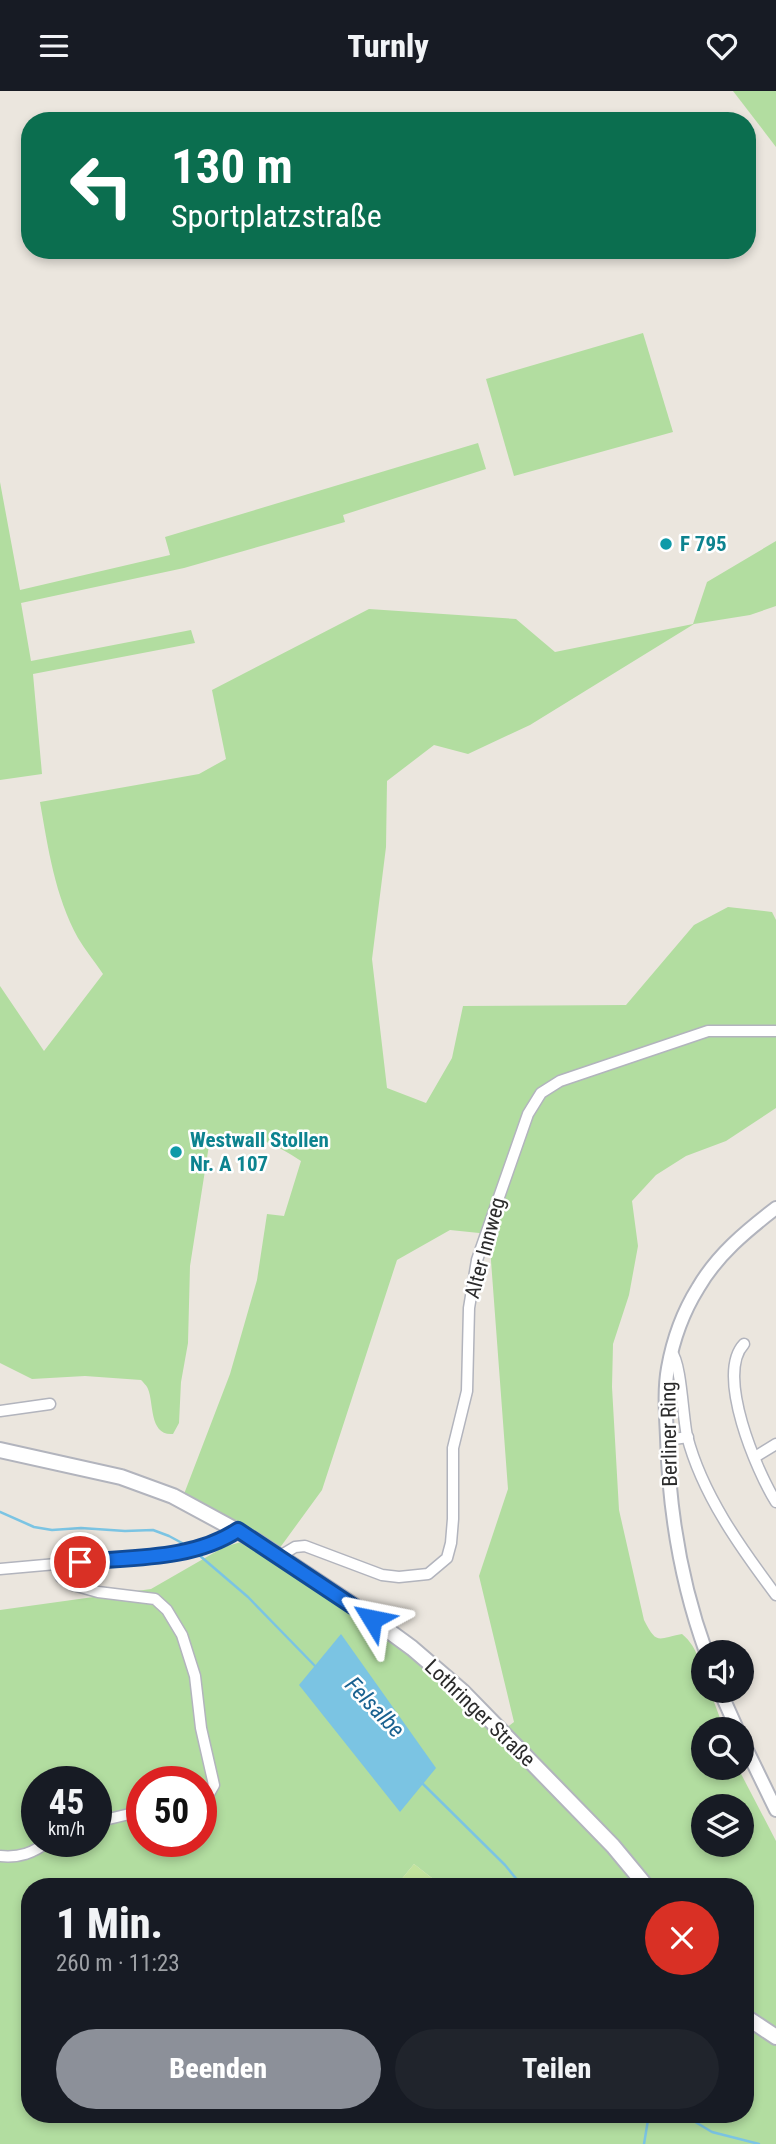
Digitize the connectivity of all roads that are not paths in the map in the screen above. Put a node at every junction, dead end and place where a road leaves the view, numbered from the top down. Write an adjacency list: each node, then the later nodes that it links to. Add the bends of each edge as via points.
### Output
1 (776, 1031): 14 (street, Alter Innweg, via 708,1031 560,1080 541,1093 520,1132 472,1283 467,1391 453,1448 452,1543 447,1558 428,1574 399,1577 305,1546)
2 (776, 1208): 4 (street, Berliner Ring, via 731,1245 707,1275 688,1307)
3 (744, 1344): 11 (street, via 735,1362 735,1383)
4 (671, 1353): 7 (street, via 678,1363); 8 (street, Berliner Ring)
5 (50, 1404): 6 (street)
6 (0, 1411)
7 (688, 1437): 8 (street); 17 (street, via 718,1508)
8 (667, 1440): 18 (street, Berliner Ring, via 678,1547)
9 (776, 1444): 11 (street)
10 (0, 1450): 13 (main road, Lothringer Straße, via 137,1482)
11 (755, 1457): 12 (street)
12 (776, 1502)
13 (238, 1530): 14 (main road, Lothringer Straße); 15 (street, via 179,1553)
14 (280, 1556): 24 (main road, Lothringer Straße, via 388,1630 452,1681)
15 (58, 1564): 16 (street); 20 (street, via 61,1577 73,1585 155,1599 167,1609 192,1664)
16 (0, 1569)
17 (776, 1595)
18 (702, 1640)
19 (754, 1765): 21 (street)
20 (210, 1766)
21 (776, 1810)
22 (0, 1856): 23 (street)
23 (21, 1856)
24 (640, 1878)
25 (754, 2022): 26 (main road)
26 (776, 2037)

